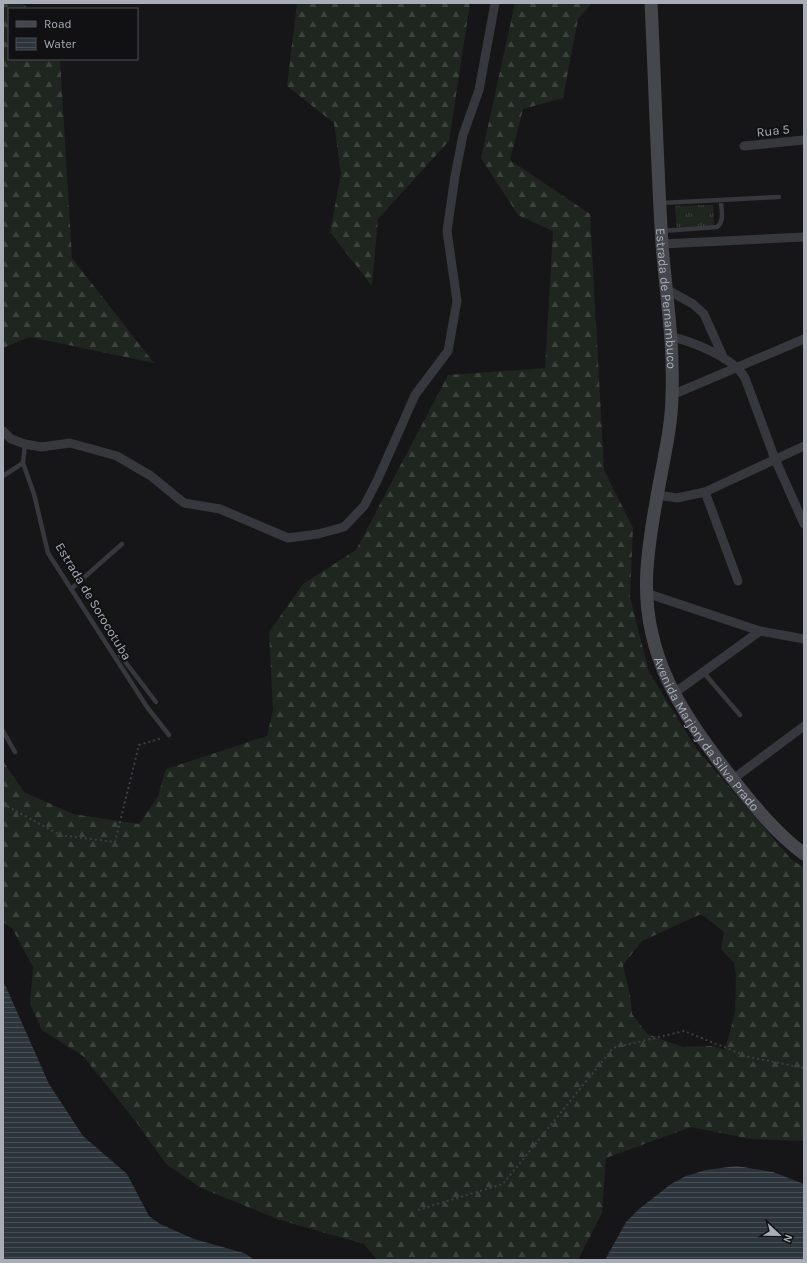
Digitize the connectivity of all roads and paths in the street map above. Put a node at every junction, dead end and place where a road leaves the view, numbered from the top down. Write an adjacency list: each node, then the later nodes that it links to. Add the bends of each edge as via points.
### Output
1 (495, 3): 18 (street, via 479,90 464,136 455,176 447,231 457,301 448,351 415,395 364,506 344,526 318,534 288,538 220,509 184,503 151,476 117,456 70,443 41,447)
2 (651, 3): 7 (main road, Estrada de Pernambuco)
3 (804, 140): 4 (street, Rua 5)
4 (744, 146)
5 (779, 197): 6 (lane)
6 (721, 201): 7 (lane); 8 (lane, via 722,220 717,228)
7 (660, 203): 8 (main road, Estrada de Pernambuco)
8 (662, 231): 10 (main road, Estrada de Pernambuco)
9 (804, 237): 10 (street)
10 (662, 244): 11 (main road, Estrada de Pernambuco)
11 (666, 289): 12 (main road, Estrada de Pernambuco); 14 (street, via 694,304 704,314)
12 (670, 337): 14 (street, via 694,344); 16 (main road, Estrada de Pernambuco)
13 (804, 339): 15 (street)
14 (724, 359): 15 (street)
15 (738, 368): 16 (street); 20 (street, via 745,378)
16 (672, 395): 24 (main road, Estrada de Pernambuco, via 668,436)
17 (3, 431): 18 (street)
18 (24, 444): 21 (lane, Estrada de Sorocotuba)
19 (804, 446): 20 (street)
20 (775, 458): 23 (street); 25 (street)
21 (23, 463): 22 (lane); 28 (lane, Estrada de Sorocotuba, via 34,494 48,553)
22 (3, 476)
23 (705, 492): 24 (street, via 677,498); 27 (street)
24 (657, 495): 29 (main road, Estrada de Pernambuco, via 648,553)
25 (804, 524)
26 (122, 544): 28 (lane)
27 (738, 581)
28 (71, 589): 36 (lane, Estrada de Sorocotuba)
29 (646, 593): 30 (street); 35 (main road, Avenida Marjory da Silva Prado, via 654,644)
30 (760, 632): 31 (street); 33 (street)
31 (804, 640)
32 (120, 655): 34 (lane)
33 (704, 673): 35 (street); 38 (lane)
34 (150, 694): 36 (lane); 37 (lane)
35 (673, 694): 43 (main road, Avenida Marjory da Silva Prado, via 695,729)
36 (142, 700): 41 (lane, Estrada de Sorocotuba)
37 (156, 702)
38 (740, 715)
39 (804, 726): 43 (street)
40 (3, 731): 42 (lane)
41 (169, 735): 44 (path, via 139,745 115,842 60,835)
42 (16, 752)
43 (733, 779): 45 (main road, Avenida Marjory da Silva Prado, via 773,827)
44 (3, 804)
45 (803, 852)
46 (804, 1068): 47 (path, via 749,1058 684,1031 613,1048 503,1184)
47 (418, 1210)

